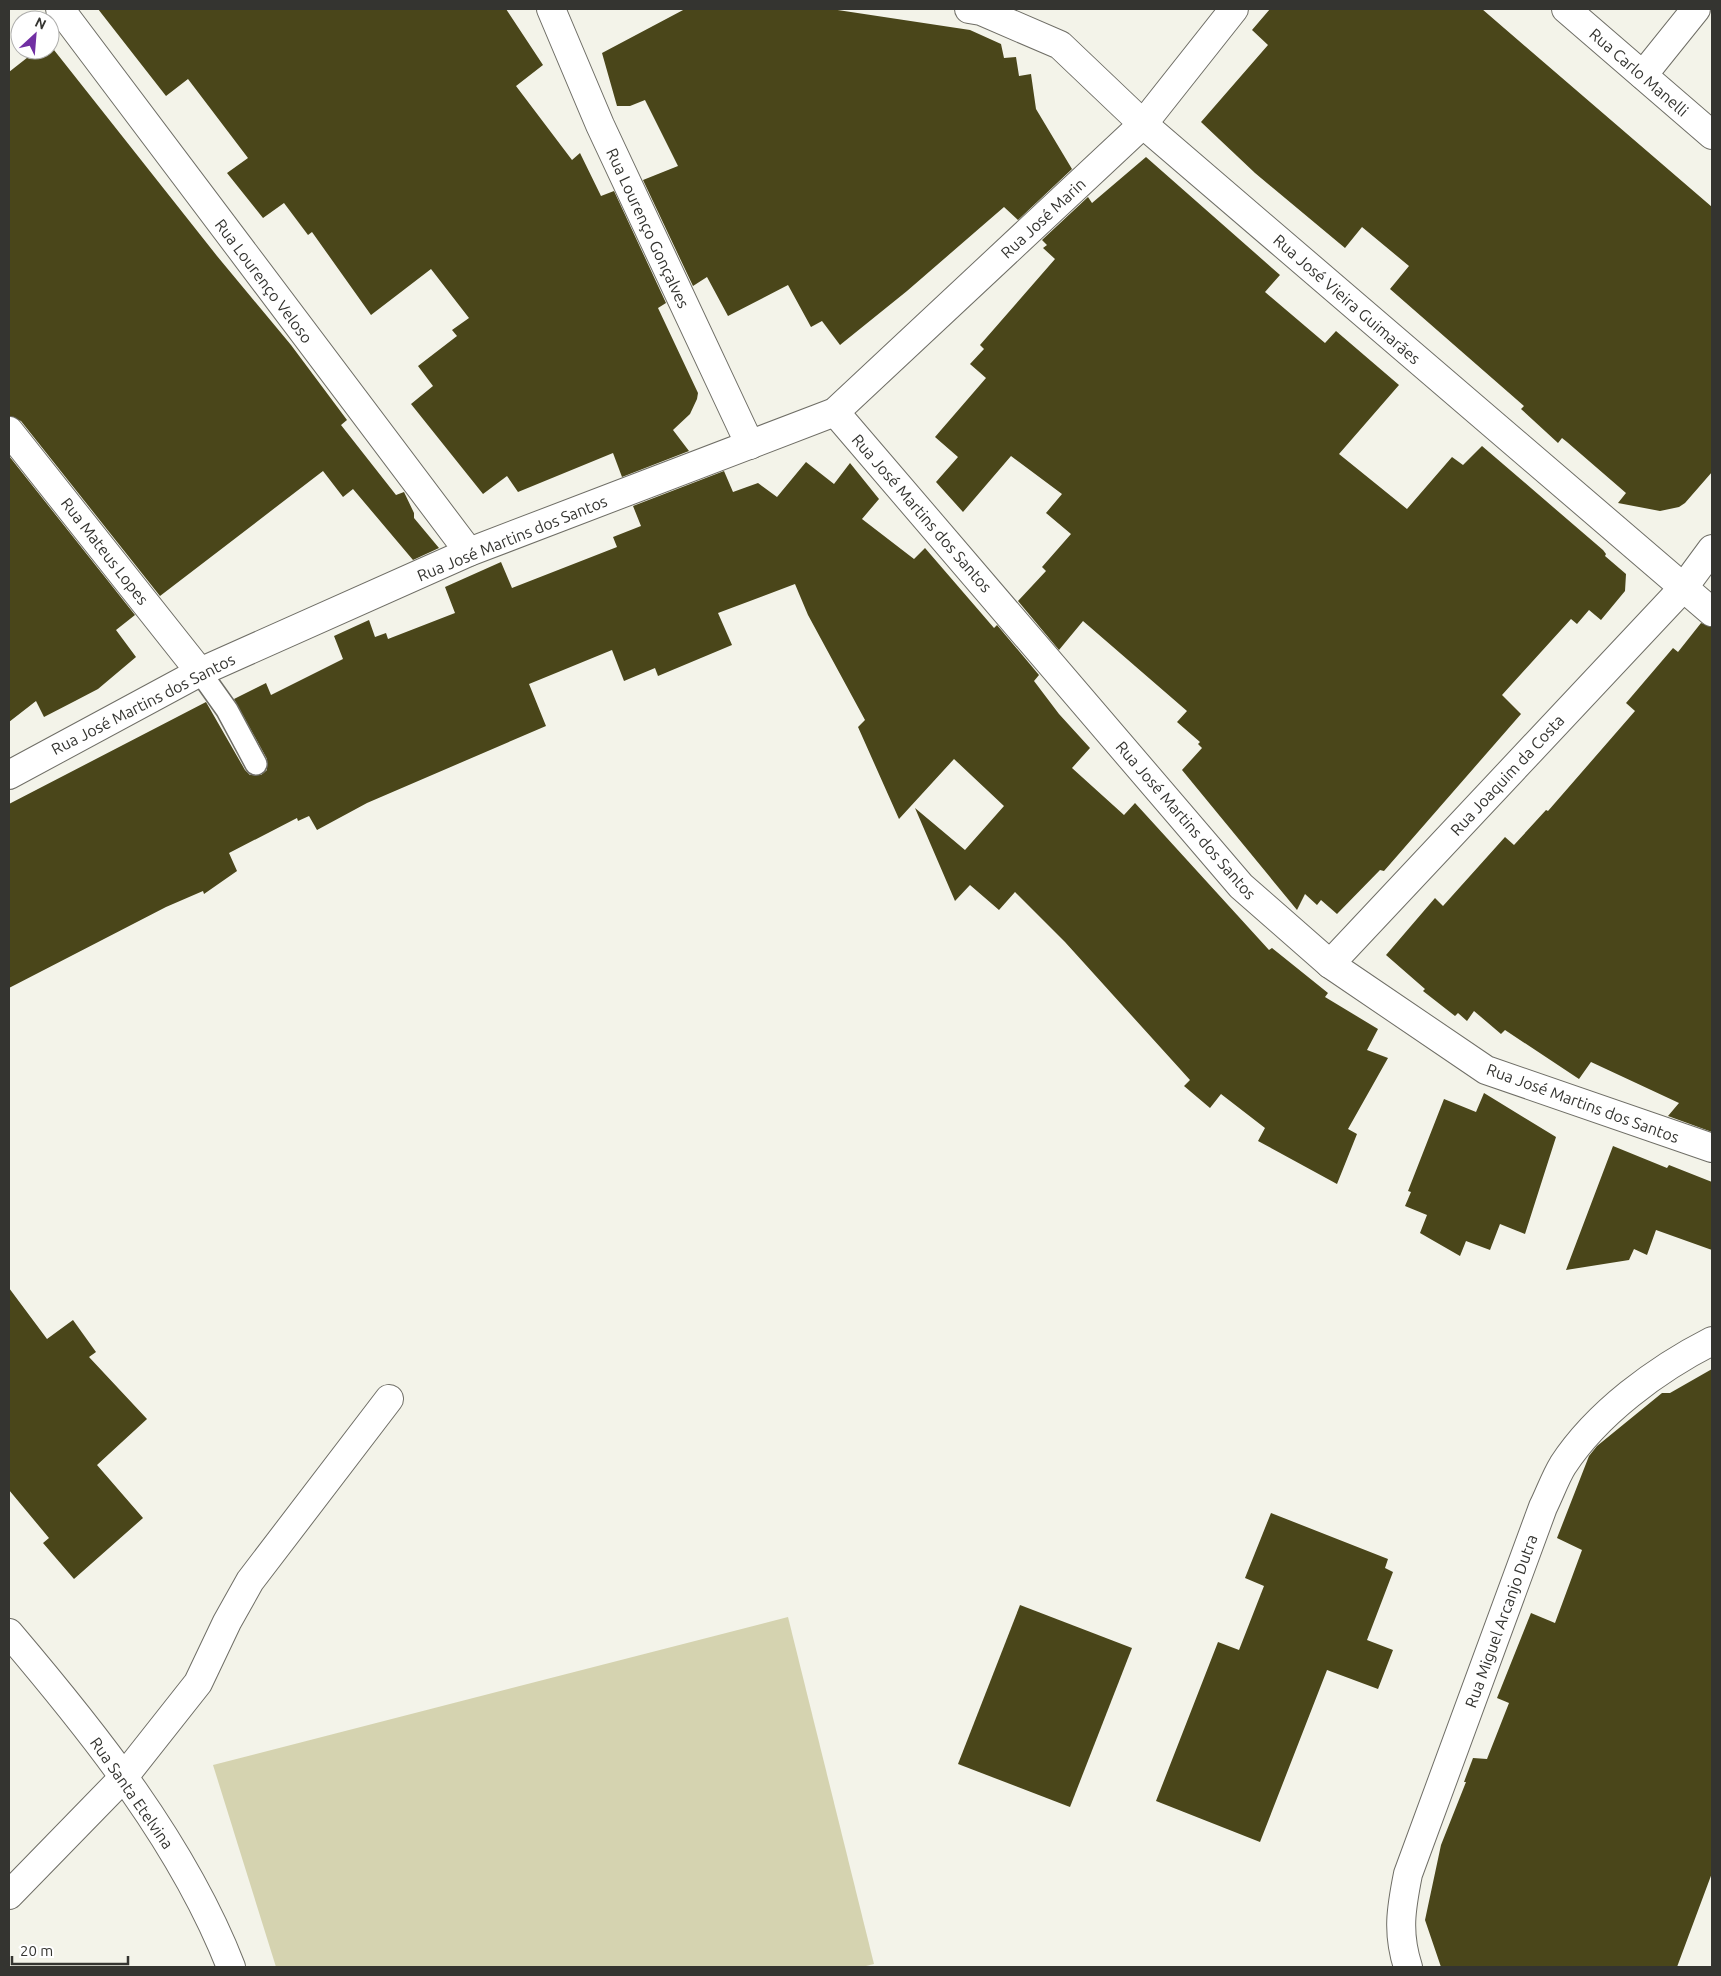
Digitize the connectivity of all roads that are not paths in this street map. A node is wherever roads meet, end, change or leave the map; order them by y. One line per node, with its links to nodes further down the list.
1 (60, 9): 14 (street, Rua Lourenço Veloso)
2 (552, 9): 12 (street, Rua Lourenço Gonçalves)
3 (969, 9): 8 (street, Rua José Vieira Guimarães)
4 (1234, 9): 8 (street, Rua José Marin)
5 (1566, 9): 7 (street, Rua Carlo Manelli)
6 (1696, 9): 7 (street)
7 (1643, 75): 9 (street, Rua Carlo Manelli)
8 (1143, 124): 10 (street, Rua José Marin); 15 (street, Rua José Vieira Guimarães)
9 (1712, 135)
10 (835, 412): 12 (street, Rua José Martins dos Santos); 20 (street, Rua José Martins dos Santos)
11 (9, 431): 17 (street, Rua Mateus Lopes)
12 (750, 444): 14 (street, Rua José Martins dos Santos)
13 (1712, 549): 15 (street, Rua Joaquim da Costa)
14 (469, 552): 17 (street, Rua José Martins dos Santos)
15 (1684, 587): 16 (street, Rua José Vieira Guimarães); 20 (street, Rua Joaquim da Costa)
16 (1712, 612)
17 (200, 672): 18 (lane); 19 (street, Rua José Martins dos Santos)
18 (256, 764)
19 (9, 775)
20 (1330, 964): 21 (street, Rua José Martins dos Santos)
21 (1712, 1148)
22 (1712, 1341): 28 (street, Rua Miguel Arcanjo Dutra)
23 (390, 1399): 25 (street)
24 (9, 1633): 25 (street, Rua Santa Etelvina)
25 (123, 1778): 26 (street); 27 (street, Rua Santa Etelvina)
26 (9, 1895)
27 (231, 1967)
28 (1408, 1967)

